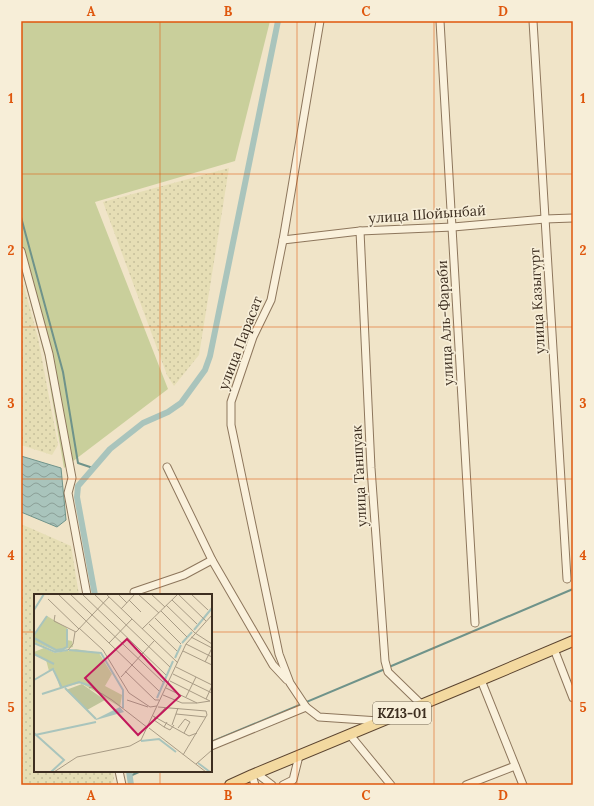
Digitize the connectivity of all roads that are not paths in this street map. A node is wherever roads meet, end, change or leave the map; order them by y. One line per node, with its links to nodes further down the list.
1 (320, 21): 8 (street, улица Парасат)
2 (440, 21): 6 (street, улица Аль-Фараби)
3 (533, 21): 5 (street, улица Казыгурт)
4 (573, 218): 5 (street, улица Шойынбай)
5 (545, 219): 6 (street, улица Шойынбай); 12 (street, улица Казыгурт)
6 (453, 227): 7 (street, улица Шойынбай); 15 (street, улица Аль-Фараби)
7 (360, 231): 8 (street, улица Шойынбай); 24 (street, улица Таншуак)
8 (283, 240): 17 (street, улица Парасат)
9 (21, 251): 14 (street)
10 (167, 467): 11 (street)
11 (212, 560): 13 (street); 19 (street)
12 (567, 579)
13 (134, 592)
14 (87, 594)
15 (475, 623)
16 (573, 641): 18 (main road, KZ13-01)
17 (278, 648): 19 (street); 21 (street, улица Парасат)
18 (554, 648): 20 (main road, KZ13-01); 22 (street)
19 (265, 652): 21 (street)
20 (481, 680): 24 (main road, KZ13-01); 29 (street)
21 (290, 682): 23 (street, улица Парасат)
22 (573, 698)
23 (304, 704): 25 (street, улица Парасат); 27 (street)
24 (422, 705): 25 (main road, KZ13-01)
25 (383, 721): 26 (main road, KZ13-01)
26 (350, 735): 28 (main road, KZ13-01); 37 (street)
27 (212, 746)
28 (299, 756): 31 (main road, KZ13-01); 36 (street)
29 (515, 766): 38 (street); 39 (street)
30 (119, 772): 32 (street)
31 (254, 774): 33 (main road, KZ13-01); 34 (street); 35 (street)
32 (122, 785)
33 (230, 785)
34 (255, 785)
35 (272, 785)
36 (283, 785)
37 (391, 785)
38 (466, 785)
39 (523, 785)

